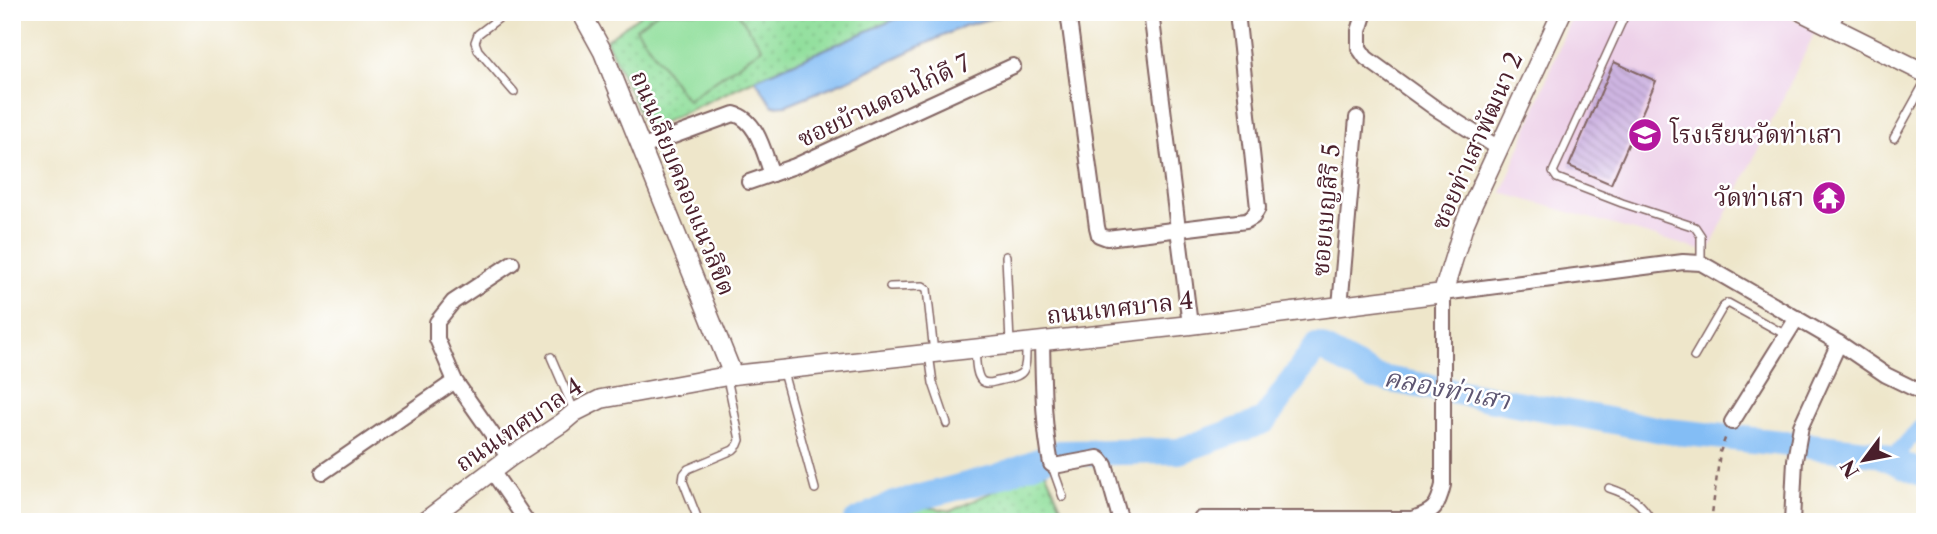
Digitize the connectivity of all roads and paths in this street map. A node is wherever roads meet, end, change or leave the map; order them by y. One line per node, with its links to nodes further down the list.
1 (507, 12): 14 (lane)
2 (581, 12): 17 (street, ถนนเลียบคลองแนวลิขิต)
3 (1068, 12): 21 (street)
4 (1151, 12): 21 (street)
5 (1237, 12): 21 (street)
6 (1365, 12): 18 (street)
7 (1562, 12): 18 (street, ซอยท่าเสาพัฒนา 2)
8 (1802, 12): 10 (street)
9 (1623, 19): 24 (lane)
10 (1837, 20): 12 (street)
11 (1013, 66): 19 (street, ซอยบ้านดอนไก่ดี 7)
12 (1925, 73)
13 (1925, 82): 16 (lane)
14 (514, 92)
15 (1357, 118): 27 (street, ซอยเบญสิริ 5)
16 (1894, 138)
17 (643, 147): 19 (street, ซอยบ้านดอนไก่ดี 7); 38 (street, ถนนเลียบคลองแนวลิขิต)
18 (1500, 149): 26 (street, ซอยท่าเสาพัฒนา 2)
19 (772, 174): 20 (street, ซอยบ้านดอนไก่ดี 7)
20 (749, 182)
21 (1178, 229): 29 (street)
22 (1006, 256): 31 (lane)
23 (512, 262): 39 (street)
24 (1701, 264): 26 (street, ถนนเทศบาล 4); 28 (street, ถนนเทศบาล 4)
25 (890, 287): 34 (lane)
26 (1443, 293): 27 (street, ถนนเทศบาล 4); 53 (street)
27 (1340, 306): 29 (street, ถนนเทศบาล 4)
28 (1797, 318): 30 (street); 32 (street, ถนนเทศบาล 4)
29 (1190, 325): 31 (street, ถนนเทศบาล 4)
30 (1786, 335): 36 (lane); 42 (street)
31 (1026, 343): 33 (street, ถนนเทศบาล 4); 33 (lane); 45 (street)
32 (1839, 343): 40 (street, ถนนเทศบาล 4); 61 (street)
33 (975, 349): 34 (street, ถนนเทศบาล 4)
34 (932, 354): 37 (street, ถนนเทศบาล 4); 43 (lane)
35 (551, 357): 41 (lane)
36 (1694, 357)
37 (782, 370): 38 (street, ถนนเทศบาล 4); 49 (lane)
38 (730, 376): 41 (street, ถนนเทศบาล 4); 57 (lane)
39 (455, 381): 44 (street); 47 (street)
40 (1925, 394)
41 (575, 412): 44 (street, ถนนเทศบาล 4)
42 (1732, 422): 60 (path)
43 (947, 424)
44 (509, 458): 46 (street, ถนนเทศบาล 4)
45 (1051, 463): 50 (lane); 58 (street)
46 (492, 471): 55 (street, ถนนเทศบาล 4); 56 (street)
47 (323, 472)
48 (1609, 488): 59 (lane)
49 (815, 489)
50 (1063, 497)
51 (1201, 519): 52 (street)
52 (1229, 520): 54 (street)
53 (1412, 520): 54 (street)
54 (1319, 521)
55 (424, 522)
56 (527, 522)
57 (699, 522)
58 (1121, 522)
59 (1652, 522)
60 (1711, 522)
61 (1792, 522)

